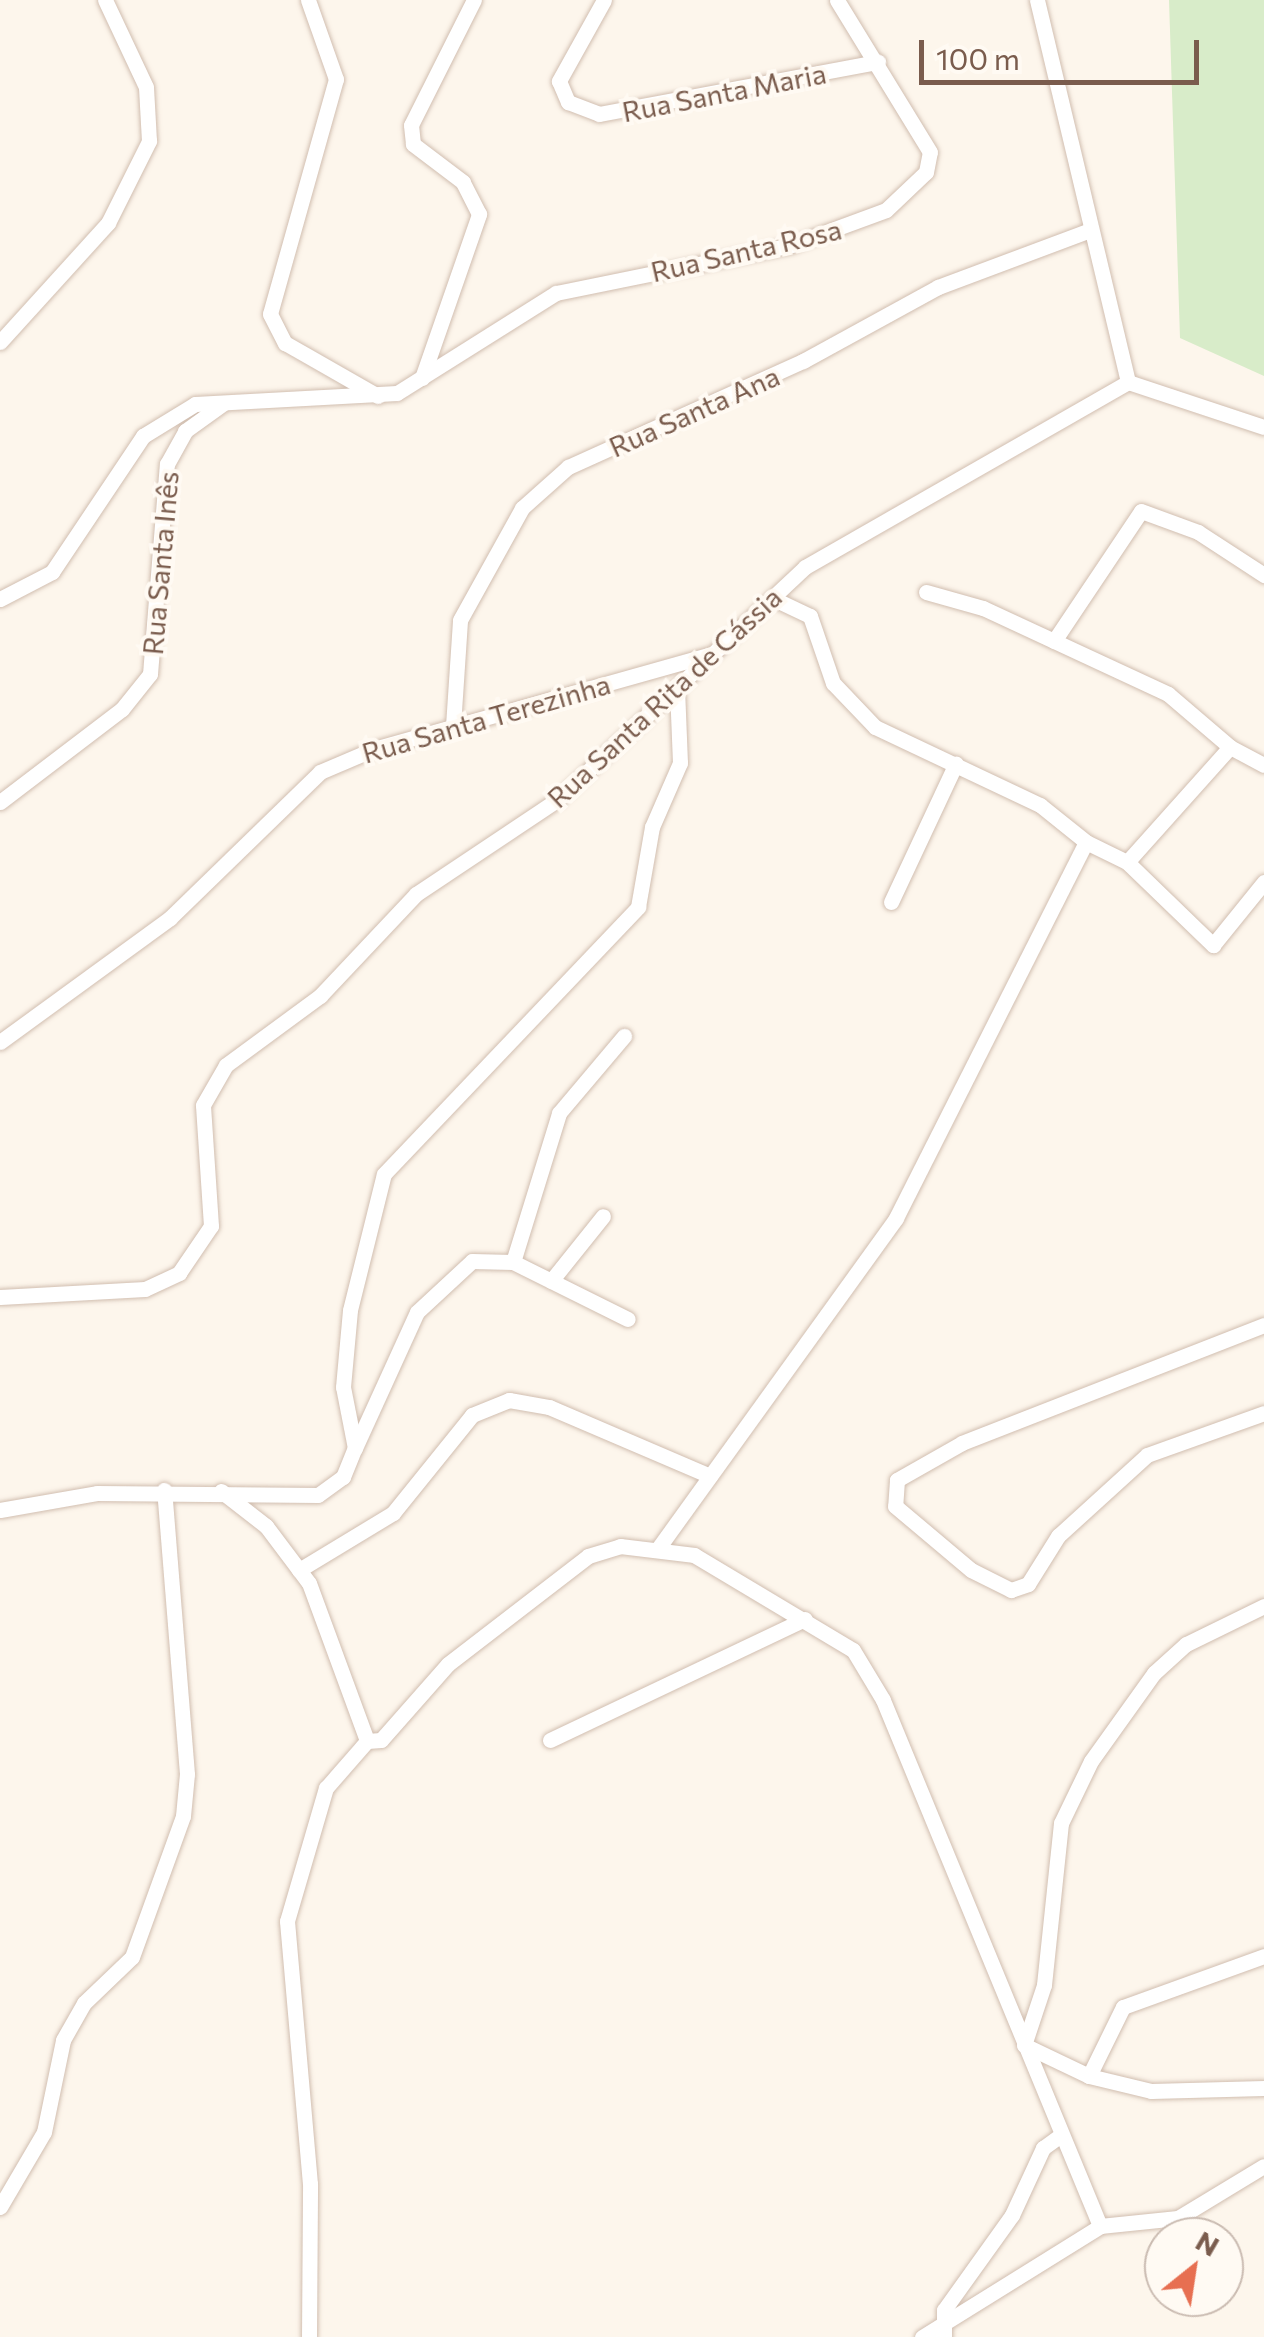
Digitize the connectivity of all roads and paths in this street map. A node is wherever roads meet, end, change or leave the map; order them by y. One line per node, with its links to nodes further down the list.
1 (104, 0): 9 (street)
2 (308, 0): 12 (street)
3 (474, 0): 10 (street)
4 (604, 0): 7 (street, Rua Santa Maria)
5 (836, 0): 7 (street, Rua Santa Rosa)
6 (1037, 0): 8 (street)
7 (878, 62): 10 (street, Rua Santa Rosa)
8 (1088, 231): 11 (street); 22 (street, Rua Santa Ana)
9 (0, 342)
10 (420, 382): 12 (street, Rua Santa Rosa)
11 (1128, 382): 14 (street); 17 (street, Rua Santa Rita de Cássia)
12 (378, 396): 13 (street, Rua Santa Rosa)
13 (228, 401): 18 (street, Rua Santa Rosa); 26 (street, Rua Santa Inês)
14 (1264, 427)
15 (1264, 575): 19 (street)
16 (926, 592): 19 (street)
17 (772, 598): 20 (street, Rua Santa Rita de Cássia); 24 (street)
18 (0, 599)
19 (1054, 641): 23 (street)
20 (713, 654): 21 (street, Rua Santa Rita de Cássia); 22 (street, Rua Santa Terezinha)
21 (677, 687): 36 (street, Rua Santa Rita de Cássia); 40 (street)
22 (453, 726): 32 (street, Rua Santa Terezinha)
23 (1230, 746): 25 (street); 28 (street)
24 (956, 763): 27 (street); 30 (street)
25 (1264, 765)
26 (0, 802)
27 (1086, 842): 28 (street); 41 (street)
28 (1127, 862): 29 (street)
29 (1264, 882)
30 (891, 902)
31 (624, 1036): 34 (street)
32 (0, 1042)
33 (603, 1216): 35 (street)
34 (512, 1262): 35 (street); 40 (street)
35 (551, 1281): 37 (street)
36 (0, 1297)
37 (628, 1318)
38 (1264, 1325): 39 (street)
39 (1264, 1412)
40 (355, 1448): 43 (street)
41 (710, 1476): 45 (street); 46 (street)
42 (164, 1490): 43 (street); 44 (street); 57 (street)
43 (222, 1491): 46 (street)
44 (0, 1510)
45 (659, 1547): 48 (street); 49 (street)
46 (299, 1570): 49 (street)
47 (1264, 1606): 52 (street)
48 (805, 1619): 50 (street); 52 (street)
49 (367, 1740): 60 (street)
50 (550, 1740)
51 (1264, 1956): 53 (street)
52 (1024, 2045): 53 (street); 55 (street)
53 (1089, 2076): 54 (street)
54 (1264, 2088)
55 (1057, 2138): 58 (street); 59 (street)
56 (1264, 2166): 58 (street)
57 (0, 2208)
58 (1100, 2226): 59 (street)
59 (942, 2332): 61 (street)
60 (309, 2337)
61 (922, 2337)

